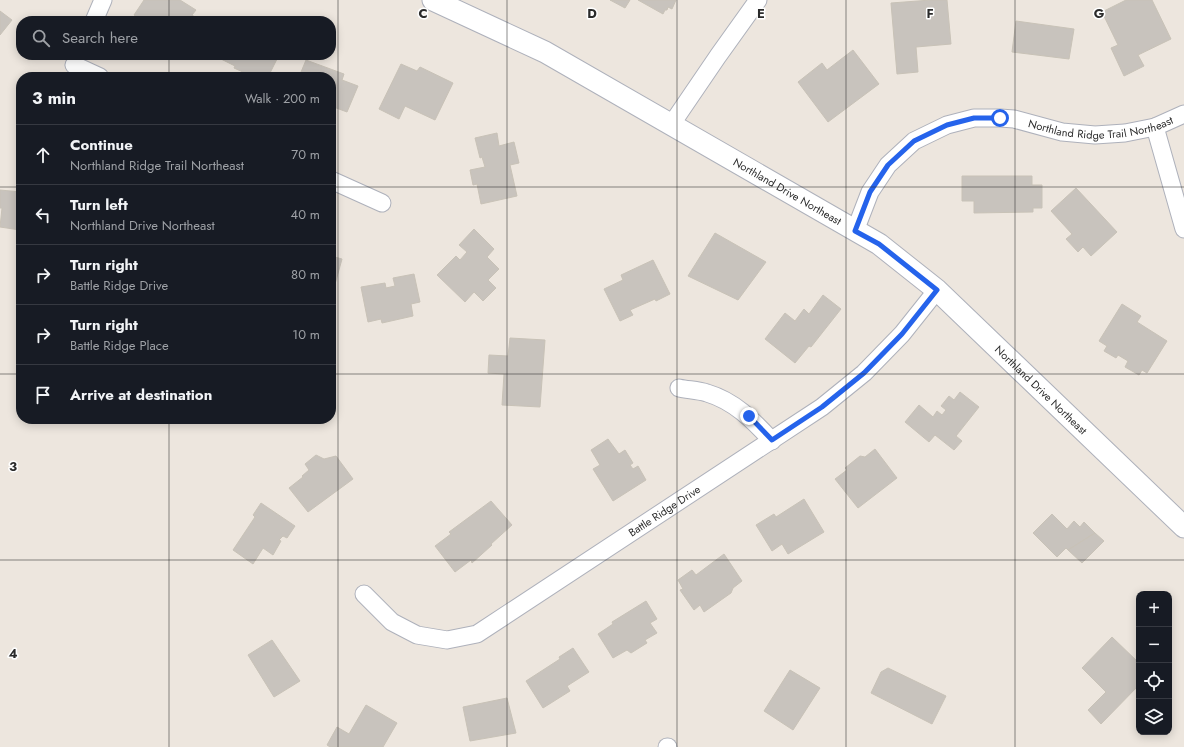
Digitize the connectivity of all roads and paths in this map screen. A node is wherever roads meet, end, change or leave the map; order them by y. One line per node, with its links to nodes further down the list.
1 (103, 0): 4 (street)
2 (433, 0): 8 (street, Northland Drive Northeast)
3 (758, 0): 8 (street)
4 (96, 16)
5 (73, 66): 6 (street)
6 (88, 72)
7 (1184, 114): 9 (street, Northland Ridge Trail Northeast)
8 (671, 125): 13 (street, Northland Drive Northeast)
9 (1155, 127): 12 (street); 13 (street, Northland Ridge Trail Northeast)
10 (336, 182): 11 (street)
11 (382, 203)
12 (1184, 229)
13 (855, 231): 14 (street, Northland Drive Northeast)
14 (937, 290): 16 (street, Battle Ridge Drive); 17 (street, Northland Drive Northeast)
15 (679, 388): 16 (street)
16 (772, 440): 18 (street, Battle Ridge Drive)
17 (1184, 527)
18 (364, 594)

